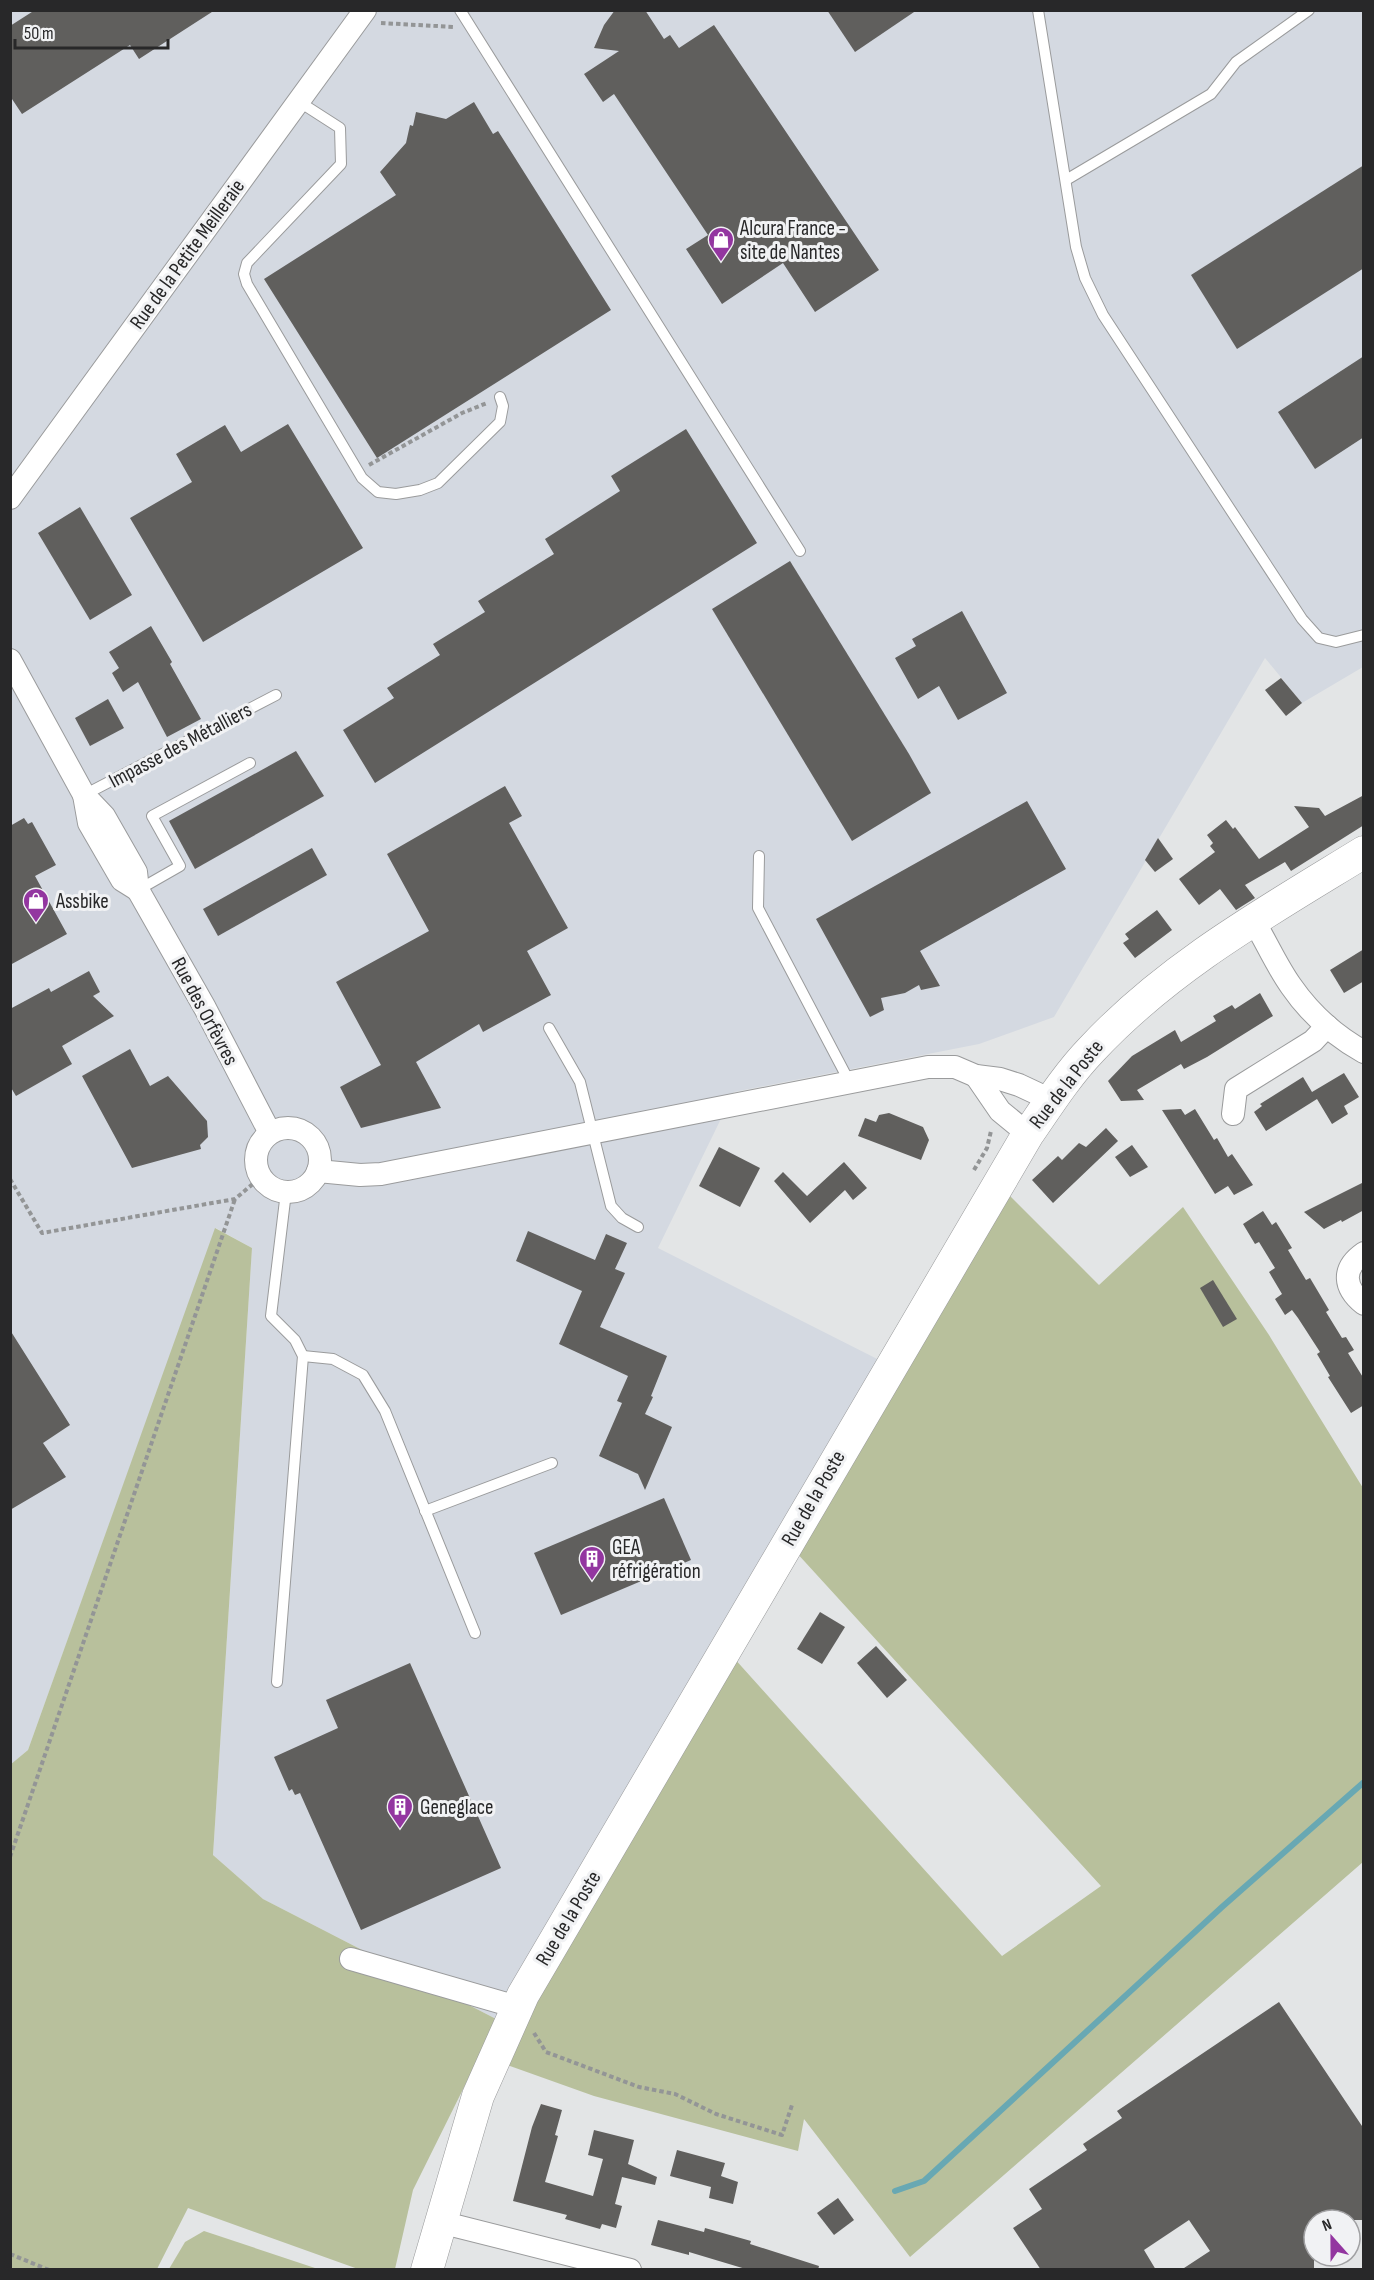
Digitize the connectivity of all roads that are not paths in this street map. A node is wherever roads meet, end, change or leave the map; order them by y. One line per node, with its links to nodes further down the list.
1 (460, 10): 9 (lane)
2 (1038, 10): 6 (lane)
3 (1309, 10): 6 (lane)
4 (372, 14): 5 (street, Rue de la Petite Meilleraie)
5 (298, 101): 7 (lane); 8 (street, Rue de la Petite Meilleraie)
6 (1066, 180): 10 (lane)
7 (500, 397)
8 (10, 498)
9 (800, 550)
10 (1364, 635)
11 (10, 660): 14 (street, Rue des Orfèvres)
12 (276, 695): 14 (lane, Impasse des Métalliers)
13 (250, 763): 17 (lane)
14 (84, 795): 17 (street, Rue des Orfèvres)
15 (1364, 852): 18 (street, Rue de la Poste)
16 (759, 856): 23 (lane)
17 (138, 890): 27 (street, Rue des Orfèvres)
18 (1253, 920): 19 (street); 24 (street, Rue de la Poste)
19 (1327, 1026): 21 (street); 25 (street)
20 (549, 1028): 26 (lane)
21 (1364, 1052)
22 (976, 1076): 23 (street); 24 (street); 28 (street)
23 (849, 1081): 26 (street)
24 (1051, 1100): 28 (street, Rue de la Poste)
25 (1233, 1114)
26 (593, 1131): 29 (street); 31 (lane)
27 (270, 1133): 29 (street); 30 (street)
28 (1028, 1134): 40 (street, Rue de la Poste)
29 (318, 1171): 30 (street)
30 (286, 1192): 34 (lane)
31 (638, 1227)
32 (1364, 1253): 33 (street)
33 (1364, 1304)
34 (303, 1356): 36 (lane); 38 (lane)
35 (552, 1463): 36 (lane)
36 (425, 1511): 37 (lane)
37 (474, 1633)
38 (277, 1682)
39 (351, 1959): 40 (street)
40 (517, 2007): 41 (street, Rue de la Poste)
41 (440, 2222): 42 (street, Rue de la Poste); 43 (street)
42 (427, 2270)
43 (630, 2270)

